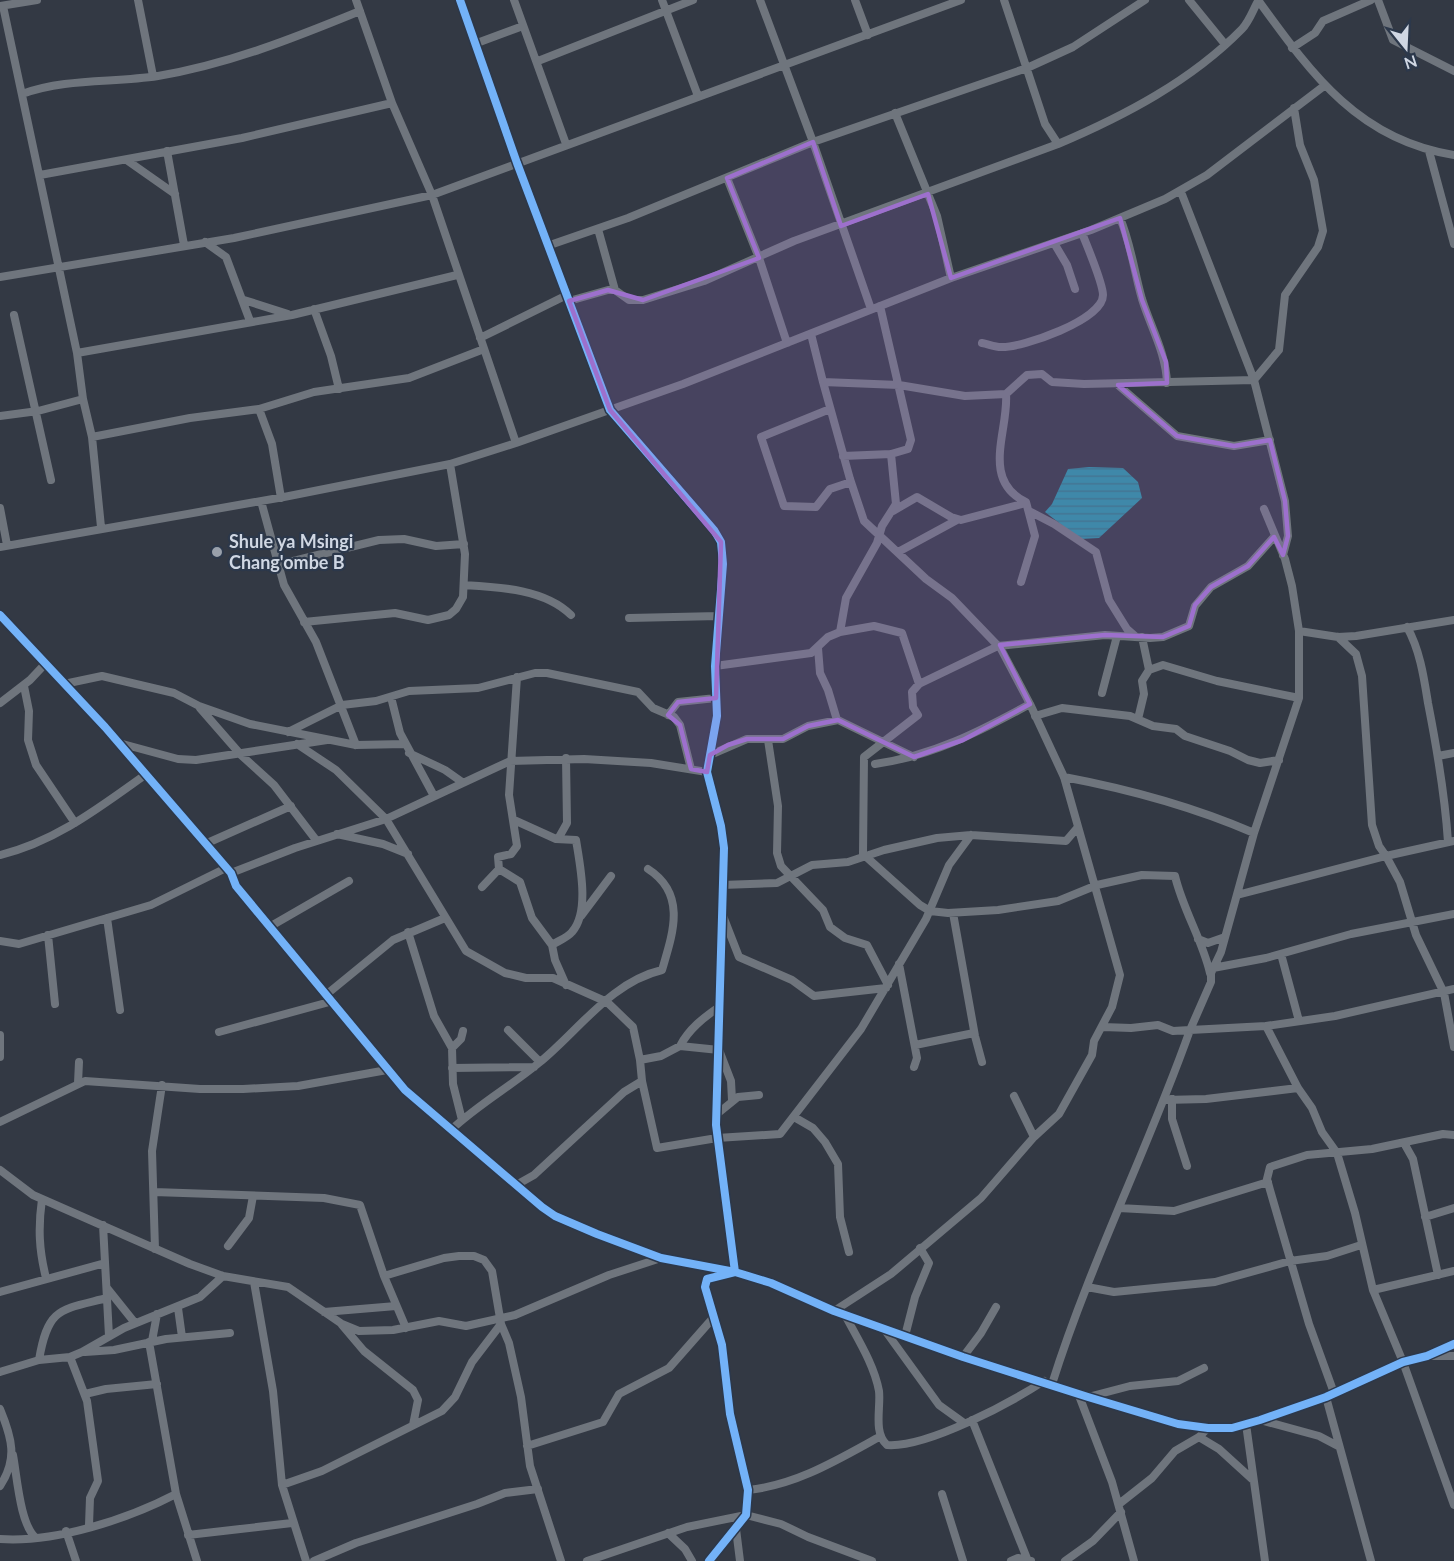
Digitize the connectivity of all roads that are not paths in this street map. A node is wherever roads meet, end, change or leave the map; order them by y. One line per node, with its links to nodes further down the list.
1 (37, 0): 17 (street)
2 (138, 0): 29 (street)
3 (356, 0): 18 (street)
4 (460, 0): 22 (street)
5 (514, 0): 20 (street)
6 (662, 0): 19 (street)
7 (693, 0): 19 (street)
8 (760, 0): 26 (street)
9 (855, 0): 21 (street)
10 (961, 0): 21 (street)
11 (1004, 0): 27 (street)
12 (1145, 0): 27 (street)
13 (1189, 0): 23 (street)
14 (1371, 0): 24 (street)
15 (1378, 0): 28 (street)
16 (1258, 1): 23 (street); 24 (street)
17 (1, 6): 31 (street)
18 (360, 10): 29 (street); 33 (street)
19 (666, 10): 25 (street); 32 (street)
20 (523, 26): 22 (street); 25 (street)
21 (868, 35): 26 (street)
22 (477, 43): 43 (street)
23 (1224, 43): 38 (street)
24 (1292, 48): 30 (street)
25 (538, 61): 37 (street)
26 (783, 66): 32 (street); 36 (street)
27 (1027, 68): 35 (street); 38 (street)
28 (1454, 71)
29 (153, 76): 31 (street)
30 (1324, 87): 34 (street); 40 (street)
31 (22, 94): 44 (street)
32 (698, 96): 37 (street)
33 (392, 104): 39 (street); 49 (street)
34 (1294, 108): 46 (street); 81 (street)
35 (895, 113): 36 (street); 48 (street)
36 (813, 141): 45 (street); 51 (street)
37 (566, 144): 43 (street)
38 (1058, 144): 48 (street)
39 (167, 151): 42 (street); 47 (street)
40 (1429, 152): 41 (street); 57 (street)
41 (1454, 155)
42 (128, 161): 44 (street); 47 (street)
43 (517, 163): 49 (street); 59 (street)
44 (40, 175): 62 (street)
45 (727, 178): 52 (street); 61 (street)
46 (1180, 192): 50 (street); 81 (street)
47 (175, 194): 58 (street)
48 (928, 194): 51 (street); 65 (street)
49 (432, 195): 54 (street); 63 (street)
50 (1120, 218): 53 (street); 83 (street)
51 (841, 226): 61 (street); 70 (street)
52 (598, 229): 59 (street); 67 (street)
53 (1082, 233): 56 (street); 78 (street)
54 (234, 238): 55 (street); 60 (street)
55 (205, 242): 58 (street); 60 (street)
56 (1054, 243): 65 (street); 66 (street)
57 (1454, 244)
58 (184, 245): 62 (street)
59 (550, 245): 68 (street)
60 (226, 257): 69 (street)
61 (759, 258): 67 (street); 77 (street)
62 (59, 266): 64 (street); 80 (street)
63 (457, 275): 71 (street); 76 (street)
64 (0, 277)
65 (951, 278): 70 (street)
66 (1075, 289)
67 (615, 290): 68 (street)
68 (568, 298): 76 (street); 91 (street)
69 (244, 300): 73 (street); 74 (street)
70 (875, 308): 75 (street); 84 (street)
71 (314, 309): 73 (street); 86 (street)
72 (14, 315): 92 (street)
73 (292, 315): 74 (street)
74 (250, 321): 80 (street)
75 (811, 334): 77 (street); 82 (street)
76 (480, 338): 79 (street)
77 (787, 343): 91 (street)
78 (982, 343)
79 (484, 349): 86 (street); 96 (street)
80 (77, 352): 88 (street)
81 (1254, 380): 83 (street); 95 (street)
82 (823, 382): 84 (street); 90 (street)
83 (1167, 383): 85 (street)
84 (899, 385): 87 (street); 97 (street)
85 (1118, 385): 87 (street); 95 (street)
86 (339, 389): 89 (street)
87 (1006, 394): 104 (street)
88 (83, 399): 92 (street); 94 (street)
89 (259, 409): 94 (street); 102 (street)
90 (830, 409): 98 (street); 101 (street)
91 (609, 410): 96 (street); 121 (street)
92 (38, 411): 93 (street); 100 (street)
93 (0, 416)
94 (92, 437): 109 (street)
95 (1270, 440): 115 (street)
96 (516, 444): 99 (street)
97 (891, 454): 98 (street); 107 (street)
98 (843, 456): 101 (street)
99 (450, 464): 102 (street); 112 (street)
100 (51, 480)
101 (851, 482): 110 (street)
102 (281, 498): 103 (street)
103 (261, 501): 109 (street); 116 (street)
104 (1028, 507): 108 (street); 117 (street); 130 (street)
105 (0, 508): 113 (street)
106 (1264, 509): 111 (street)
107 (892, 511): 108 (street); 110 (street)
108 (957, 520): 114 (street)
109 (101, 527): 113 (street)
110 (879, 535): 114 (street); 127 (street)
111 (1274, 537): 115 (street); 130 (street)
112 (465, 544): 116 (street); 118 (street)
113 (4, 546)
114 (898, 552): 132 (street)
115 (1283, 555): 126 (street)
116 (277, 566): 124 (street)
117 (1021, 582)
118 (464, 585): 120 (street); 124 (street)
119 (0, 615): 135 (street)
120 (571, 615)
121 (719, 616): 122 (street); 136 (street)
122 (629, 618)
123 (1454, 620): 125 (street)
124 (304, 622): 148 (street)
125 (1407, 627): 128 (street); 165 (street)
126 (1299, 631): 131 (street); 145 (street)
127 (840, 632): 133 (street); 140 (street)
128 (1366, 635): 131 (street); 134 (street)
129 (1117, 636): 130 (street); 132 (street); 142 (street)
130 (1139, 636): 137 (street)
131 (1338, 637): 134 (street)
132 (998, 646): 140 (street); 147 (street)
133 (818, 648): 136 (street); 153 (street)
134 (1356, 654): 192 (street)
135 (45, 664): 139 (street); 141 (street)
136 (715, 666): 144 (street)
137 (1149, 670): 145 (street); 152 (street)
138 (517, 677): 143 (street); 150 (street); 169 (street)
139 (64, 684): 149 (street); 158 (street)
140 (920, 684): 157 (street)
141 (24, 686): 146 (street); 180 (street)
142 (1102, 693)
143 (391, 698): 148 (street); 161 (street)
144 (716, 698): 150 (street); 164 (street)
145 (1299, 698): 168 (street)
146 (0, 703)
147 (1030, 704): 151 (street); 166 (street)
148 (342, 705): 154 (street); 160 (street)
149 (199, 706): 154 (street); 163 (street)
150 (668, 715): 171 (street)
151 (1035, 716): 152 (street); 174 (street)
152 (1138, 719): 168 (street)
153 (837, 720): 156 (street); 157 (street)
154 (288, 732): 155 (street)
155 (330, 739): 159 (street); 160 (street)
156 (768, 740): 164 (street); 197 (street)
157 (883, 742): 166 (street); 191 (street)
158 (118, 743): 163 (street); 173 (street)
159 (297, 744): 163 (street); 178 (street)
160 (356, 745): 161 (street)
161 (407, 749): 175 (street); 176 (street)
162 (1454, 753): 165 (street)
163 (241, 755): 177 (street)
164 (710, 755): 172 (street)
165 (1438, 756): 187 (street)
166 (914, 757): 170 (street)
167 (566, 758): 169 (street); 171 (street); 185 (street)
168 (1279, 760): 182 (street)
169 (510, 761): 175 (street); 179 (street)
170 (874, 764)
171 (691, 769): 172 (street)
172 (707, 772): 199 (street)
173 (145, 775): 180 (street); 188 (street)
174 (1064, 777): 181 (street); 182 (street)
175 (462, 782): 176 (street)
176 (434, 796): 178 (street)
177 (291, 806): 186 (street); 188 (street)
178 (386, 819): 183 (street); 190 (street)
179 (514, 820): 185 (street); 193 (street)
180 (75, 823): 189 (street)
181 (1078, 827): 184 (street); 200 (street)
182 (1254, 833): 202 (street)
183 (334, 834): 186 (street); 190 (street)
184 (970, 835): 191 (street); 203 (street)
185 (558, 839): 207 (street)
186 (316, 840): 195 (street)
187 (1451, 842): 192 (street)
188 (205, 844): 195 (street)
189 (0, 855)
190 (408, 855): 209 (street)
191 (866, 856): 197 (street); 203 (street)
192 (1386, 856): 202 (street); 210 (street)
193 (499, 869): 201 (street); 217 (street)
194 (648, 869): 226 (street)
195 (228, 871): 208 (street); 211 (street)
196 (611, 876): 207 (street)
197 (792, 876): 199 (street); 222 (street)
198 (349, 881): 211 (street)
199 (722, 885): 204 (street)
200 (1097, 885): 205 (street); 215 (street); 232 (street)
201 (482, 887)
202 (1237, 895): 214 (street)
203 (930, 911): 205 (street); 219 (street)
204 (722, 913): 222 (street); 228 (street)
205 (953, 913): 237 (street)
206 (1454, 914): 210 (street)
207 (580, 917): 217 (street)
208 (107, 918): 213 (street); 229 (street)
209 (445, 918): 212 (street); 221 (street)
210 (1413, 923): 218 (street); 224 (street)
211 (271, 926): 225 (street)
212 (408, 932): 225 (street); 242 (street)
213 (48, 935): 216 (street); 227 (street)
214 (1225, 937): 215 (street); 220 (street)
215 (1198, 939): 220 (street)
216 (0, 941)
217 (552, 945): 221 (street)
218 (1281, 954): 220 (street); 230 (street)
219 (899, 964): 222 (street); 240 (street)
220 (1212, 971): 234 (street)
221 (566, 985): 226 (street)
222 (887, 987): 261 (street)
223 (1454, 989): 224 (street)
224 (1444, 993): 230 (street); 241 (street)
225 (330, 997): 236 (street); 251 (street)
226 (607, 1002): 245 (street); 248 (street)
227 (55, 1004)
228 (719, 1007): 239 (street); 243 (street)
229 (120, 1010)
230 (1299, 1021): 231 (street)
231 (1266, 1026): 234 (street); 255 (street)
232 (1103, 1027): 234 (street); 266 (street)
233 (508, 1030): 248 (street)
234 (1190, 1030): 259 (street)
235 (463, 1031): 242 (street)
236 (219, 1032)
237 (974, 1033): 240 (street); 247 (street)
238 (0, 1035): 244 (street)
239 (680, 1046): 243 (street); 245 (street)
240 (915, 1046): 249 (street)
241 (1454, 1047)
242 (452, 1048): 250 (street)
243 (718, 1050): 258 (street); 260 (street)
244 (0, 1057)
245 (640, 1060): 252 (street)
246 (79, 1062): 253 (street)
247 (982, 1062)
248 (537, 1064): 250 (street); 262 (street)
249 (914, 1067)
250 (452, 1068): 262 (street)
251 (387, 1070): 254 (street); 264 (street)
252 (642, 1081): 267 (street); 273 (street)
253 (78, 1083): 254 (street); 263 (street)
254 (162, 1085): 274 (street)
255 (1298, 1088): 259 (street); 269 (street)
256 (759, 1095): 258 (street)
257 (1014, 1096): 266 (street)
258 (732, 1100): 260 (street)
259 (1168, 1100): 270 (street); 277 (street)
260 (717, 1114): 267 (street)
261 (794, 1117): 267 (street); 285 (street)
262 (462, 1120): 264 (street)
263 (0, 1122)
264 (452, 1129): 273 (street)
265 (1454, 1135): 268 (street)
266 (1034, 1137): 283 (street)
267 (717, 1138): 290 (street)
268 (1404, 1143): 269 (street); 279 (street)
269 (1337, 1153): 272 (street); 281 (street)
270 (1187, 1166)
271 (0, 1170): 276 (street)
272 (1268, 1182): 277 (street); 287 (street)
273 (518, 1184): 286 (street)
274 (154, 1192): 275 (street); 284 (street)
275 (253, 1196): 282 (street); 293 (street)
276 (42, 1199): 280 (street); 294 (street)
277 (1119, 1208): 297 (street)
278 (1454, 1208): 279 (street)
279 (1425, 1217): 291 (street)
280 (103, 1225): 284 (street); 288 (street)
281 (1361, 1245): 287 (street); 298 (street)
282 (228, 1246)
283 (920, 1248): 304 (street); 316 (street)
284 (155, 1249): 292 (street)
285 (849, 1252)
286 (661, 1258): 290 (street); 309 (street)
287 (1290, 1261): 297 (street); 333 (street)
288 (105, 1263): 294 (street); 296 (street)
289 (1454, 1271): 291 (street)
290 (735, 1272): 304 (street); 308 (street)
291 (1438, 1275): 298 (street)
292 (223, 1276): 295 (street); 303 (street)
293 (384, 1276): 301 (street); 309 (street)
294 (46, 1278): 299 (street)
295 (254, 1282): 305 (street); 347 (street)
296 (106, 1287): 300 (street); 310 (street)
297 (1087, 1287): 329 (street)
298 (1373, 1290): 326 (street)
299 (0, 1292)
300 (107, 1298): 315 (street); 325 (street)
301 (396, 1306): 305 (street); 312 (street)
302 (996, 1307): 324 (street)
303 (178, 1308): 306 (street); 317 (street)
304 (834, 1311): 307 (street)
305 (323, 1312): 311 (street)
306 (157, 1314): 310 (street); 318 (street)
307 (845, 1315): 313 (street); 341 (street)
308 (713, 1318): 343 (street); 350 (street)
309 (500, 1321): 312 (street); 339 (street); 343 (street)
310 (135, 1323): 315 (street)
311 (342, 1324): 312 (street); 339 (street)
312 (406, 1328)
313 (884, 1328): 316 (street); 337 (street)
314 (230, 1334): 317 (street)
315 (110, 1336): 320 (street)
316 (905, 1336): 324 (street)
317 (182, 1337): 318 (street)
318 (151, 1341): 320 (street); 330 (street)
319 (1454, 1344): 322 (street)
320 (82, 1352): 321 (street)
321 (70, 1356): 325 (street); 332 (street)
322 (1427, 1356): 323 (street); 326 (street)
323 (1454, 1356)
324 (963, 1357): 329 (street)
325 (39, 1360): 328 (street)
326 (1403, 1362): 333 (street); 353 (street)
327 (1204, 1368): 334 (street)
328 (0, 1372)
329 (1048, 1382): 331 (street); 337 (street)
330 (157, 1384): 332 (street); 351 (street)
331 (1078, 1393): 334 (street); 354 (street)
332 (85, 1394): 357 (street)
333 (1330, 1395): 336 (street); 344 (street)
334 (1088, 1397): 340 (street)
335 (0, 1409): 345 (street)
336 (1260, 1420): 338 (street); 344 (street)
337 (968, 1421): 341 (street); 376 (street)
338 (1246, 1424): 340 (street); 346 (street)
339 (413, 1425): 347 (street)
340 (1208, 1428): 342 (street)
341 (881, 1436): 350 (street)
342 (1199, 1437): 346 (street); 354 (street)
343 (527, 1446): 349 (street)
344 (1338, 1446): 380 (street)
345 (13, 1455): 348 (street); 362 (street)
346 (1252, 1479): 379 (street)
347 (282, 1485): 356 (street)
348 (0, 1486)
349 (538, 1489): 367 (street); 368 (street)
350 (748, 1490): 355 (street)
351 (176, 1494): 357 (street); 361 (street)
352 (942, 1494): 374 (street)
353 (1454, 1505)
354 (1120, 1508): 377 (street); 378 (street)
355 (746, 1515): 358 (street); 360 (street); 373 (street)
356 (292, 1523): 361 (street); 366 (street)
357 (89, 1525): 359 (street)
358 (736, 1529): 371 (street); 372 (street)
359 (66, 1532): 362 (street); 364 (street)
360 (668, 1533): 369 (street); 370 (street)
361 (188, 1535): 365 (street)
362 (36, 1538): 363 (street)
363 (0, 1539)
364 (76, 1561)
365 (197, 1561)
366 (306, 1561)
367 (314, 1561)
368 (561, 1561)
369 (587, 1561)
370 (692, 1561)
371 (709, 1561)
372 (740, 1561)
373 (872, 1561)
374 (963, 1561)
375 (1011, 1561): 376 (street)
376 (1029, 1561)
377 (1065, 1561)
378 (1134, 1561)
379 (1265, 1561)
380 (1371, 1561)

